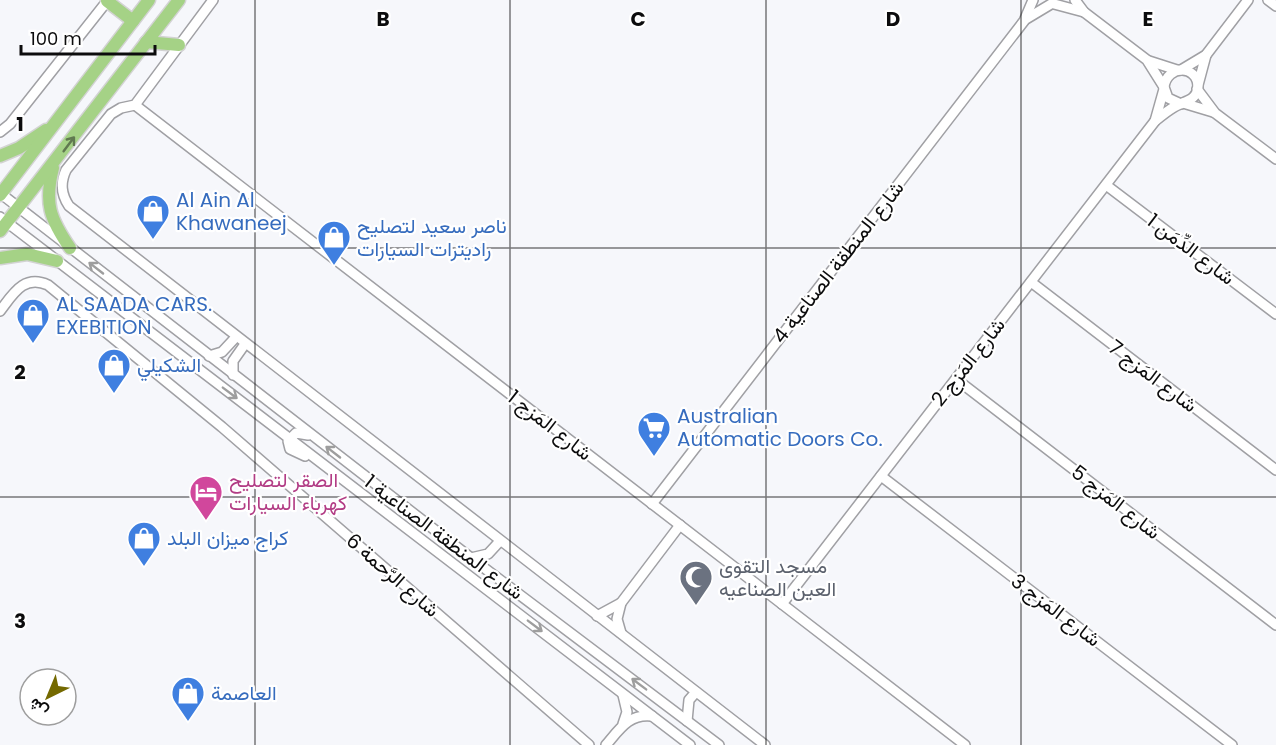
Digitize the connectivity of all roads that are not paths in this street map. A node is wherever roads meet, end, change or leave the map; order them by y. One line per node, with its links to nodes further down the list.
1 (107, 0): 13 (main road); 27 (street)
2 (149, 0): 13 (main road)
3 (179, 0): 15 (main road)
4 (213, 0): 16 (street)
5 (1032, 0): 14 (street, شارع المنطقة الصناعية 4)
6 (1040, 0): 10 (street)
7 (1075, 0): 12 (street)
8 (1248, 0): 17 (street)
9 (1268, 0): 11 (street)
10 (1056, 3): 12 (street); 14 (street, شارع المنطقة الصناعية 4)
11 (1276, 6)
12 (1084, 12): 18 (street)
13 (133, 21): 26 (main road)
14 (1024, 21): 50 (street, شارع المنطقة الصناعية 4)
15 (146, 42): 16 (main road); 30 (main road, one-way to 15)
16 (179, 45): 23 (street)
17 (1206, 55): 19 (street); 21 (street)
18 (1147, 60): 19 (street); 20 (street)
19 (1179, 70): 20 (street); 21 (street)
20 (1164, 88): 22 (street); 25 (street, شارع المَزج 2)
21 (1198, 88): 22 (street); 24 (street)
22 (1182, 103): 24 (street); 25 (street, شارع المَزج 2)
23 (135, 105): 41 (street); 50 (street, شارع المَزج 1)
24 (1215, 113): 29 (street)
25 (1155, 121): 31 (street, شارع المَزج 2)
26 (52, 127): 28 (main road); 32 (main road)
27 (0, 132)
28 (0, 156)
29 (1276, 159)
30 (55, 162): 33 (main road); 35 (main road)
31 (1106, 185): 38 (street, شارع المَزج 2); 40 (street, شارع الدِّمَن 1)
32 (0, 194): 33 (street, شارع المنطقة الصناعية 1)
33 (19, 208): 34 (main road); 35 (street, شارع المنطقة الصناعية 1)
34 (2, 224): 37 (street, شارع المنطقة الصناعية 1)
35 (70, 248): 43 (street, شارع المنطقة الصناعية 1, one-way to 35)
36 (0, 258): 37 (main road)
37 (57, 261): 47 (street, شارع المنطقة الصناعية 1, one-way to 47)
38 (1031, 282): 45 (street, شارع المَزج 2); 48 (street, شارع المَزج 7)
39 (0, 310): 68 (street, شارع الرَّحمة 6)
40 (1276, 314)
41 (236, 337): 42 (street); 43 (street)
42 (245, 344): 44 (street); 52 (street)
43 (209, 356): 44 (street, شارع المنطقة الصناعية 1)
44 (233, 375): 46 (street, شارع المنطقة الصناعية 1)
45 (956, 379): 49 (street, شارع المَزج 2); 59 (street, شارع المَزج 5)
46 (313, 436): 47 (street); 54 (street, شارع المنطقة الصناعية 1, one-way to 46)
47 (289, 439): 61 (street, شارع المنطقة الصناعية 1, one-way to 61)
48 (1276, 470)
49 (881, 476): 57 (street, شارع المَزج 2); 74 (street, شارع المَزج 3)
50 (652, 504): 51 (street, شارع المَزج 1)
51 (680, 525): 56 (street); 57 (street, شارع المَزج 1)
52 (500, 542): 53 (street); 58 (street)
53 (493, 551): 54 (street); 55 (street)
54 (471, 558): 55 (street, شارع المنطقة الصناعية 1)
55 (491, 573): 64 (street, شارع المنطقة الصناعية 1, one-way to 55)
56 (621, 603): 58 (street); 60 (street)
57 (782, 604): 73 (street, شارع المَزج 1)
58 (597, 616): 60 (street)
59 (1276, 625)
60 (622, 635): 62 (street)
61 (621, 692): 65 (street, شارع المنطقة الصناعية 1); 67 (street)
62 (696, 692): 63 (street); 72 (street)
63 (689, 700): 64 (street); 66 (street)
64 (670, 708): 66 (street, شارع المنطقة الصناعية 1)
65 (653, 716): 67 (street); 70 (street, شارع المنطقة الصناعية 1)
66 (687, 721): 71 (street, شارع المنطقة الصناعية 1)
67 (622, 727): 69 (street)
68 (589, 745)
69 (606, 745)
70 (690, 745)
71 (719, 745)
72 (765, 745)
73 (965, 745)
74 (1232, 745)

